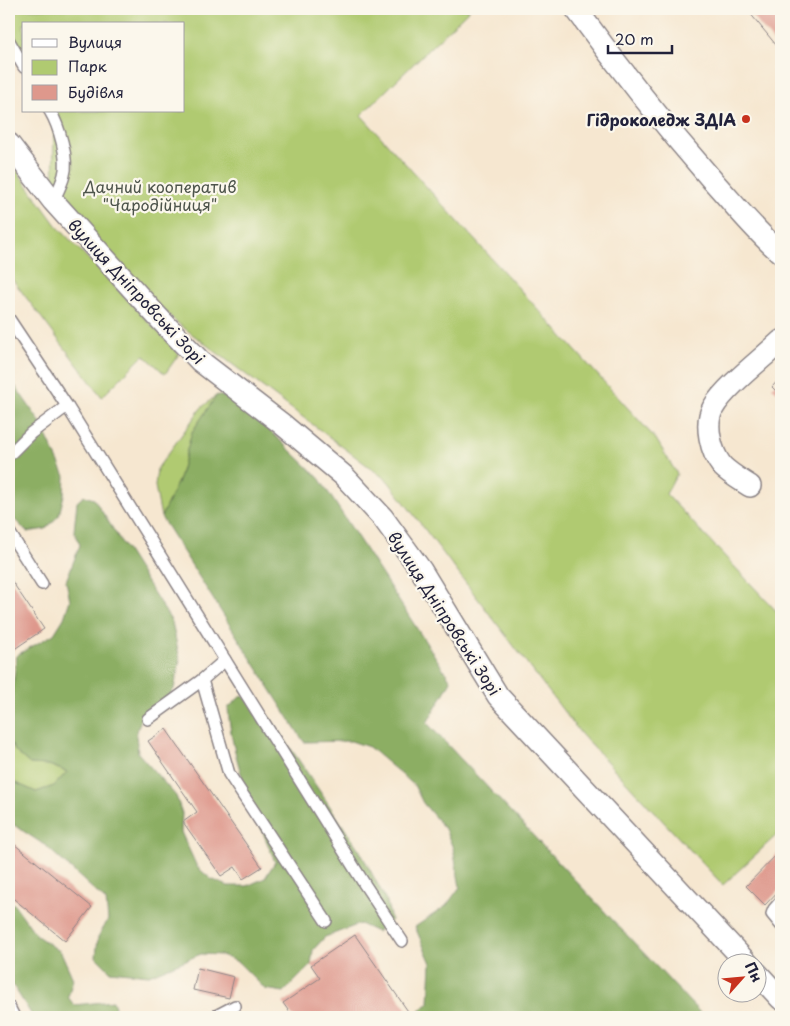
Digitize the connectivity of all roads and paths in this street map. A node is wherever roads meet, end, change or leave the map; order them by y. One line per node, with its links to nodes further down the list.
1 (576, 9): 7 (street)
2 (9, 41): 3 (lane)
3 (22, 64)
4 (51, 112): 6 (lane)
5 (9, 144): 6 (street, вулиця Дніпровські Зорі)
6 (53, 201): 22 (street, вулиця Дніпровські Зорі)
7 (781, 253)
8 (9, 319): 10 (lane)
9 (781, 341): 12 (street)
10 (67, 406): 11 (lane); 15 (lane)
11 (9, 455)
12 (750, 486)
13 (9, 532): 14 (lane)
14 (42, 584)
15 (225, 660): 16 (lane); 21 (lane)
16 (202, 680): 17 (lane); 19 (lane)
17 (148, 719)
18 (781, 901): 20 (lane)
19 (326, 921)
20 (781, 925)
21 (402, 941)
22 (739, 954)
23 (768, 985): 24 (street)
24 (781, 999)
25 (235, 1006): 28 (lane)
26 (9, 1007): 27 (lane)
27 (14, 1017)
28 (214, 1017)

